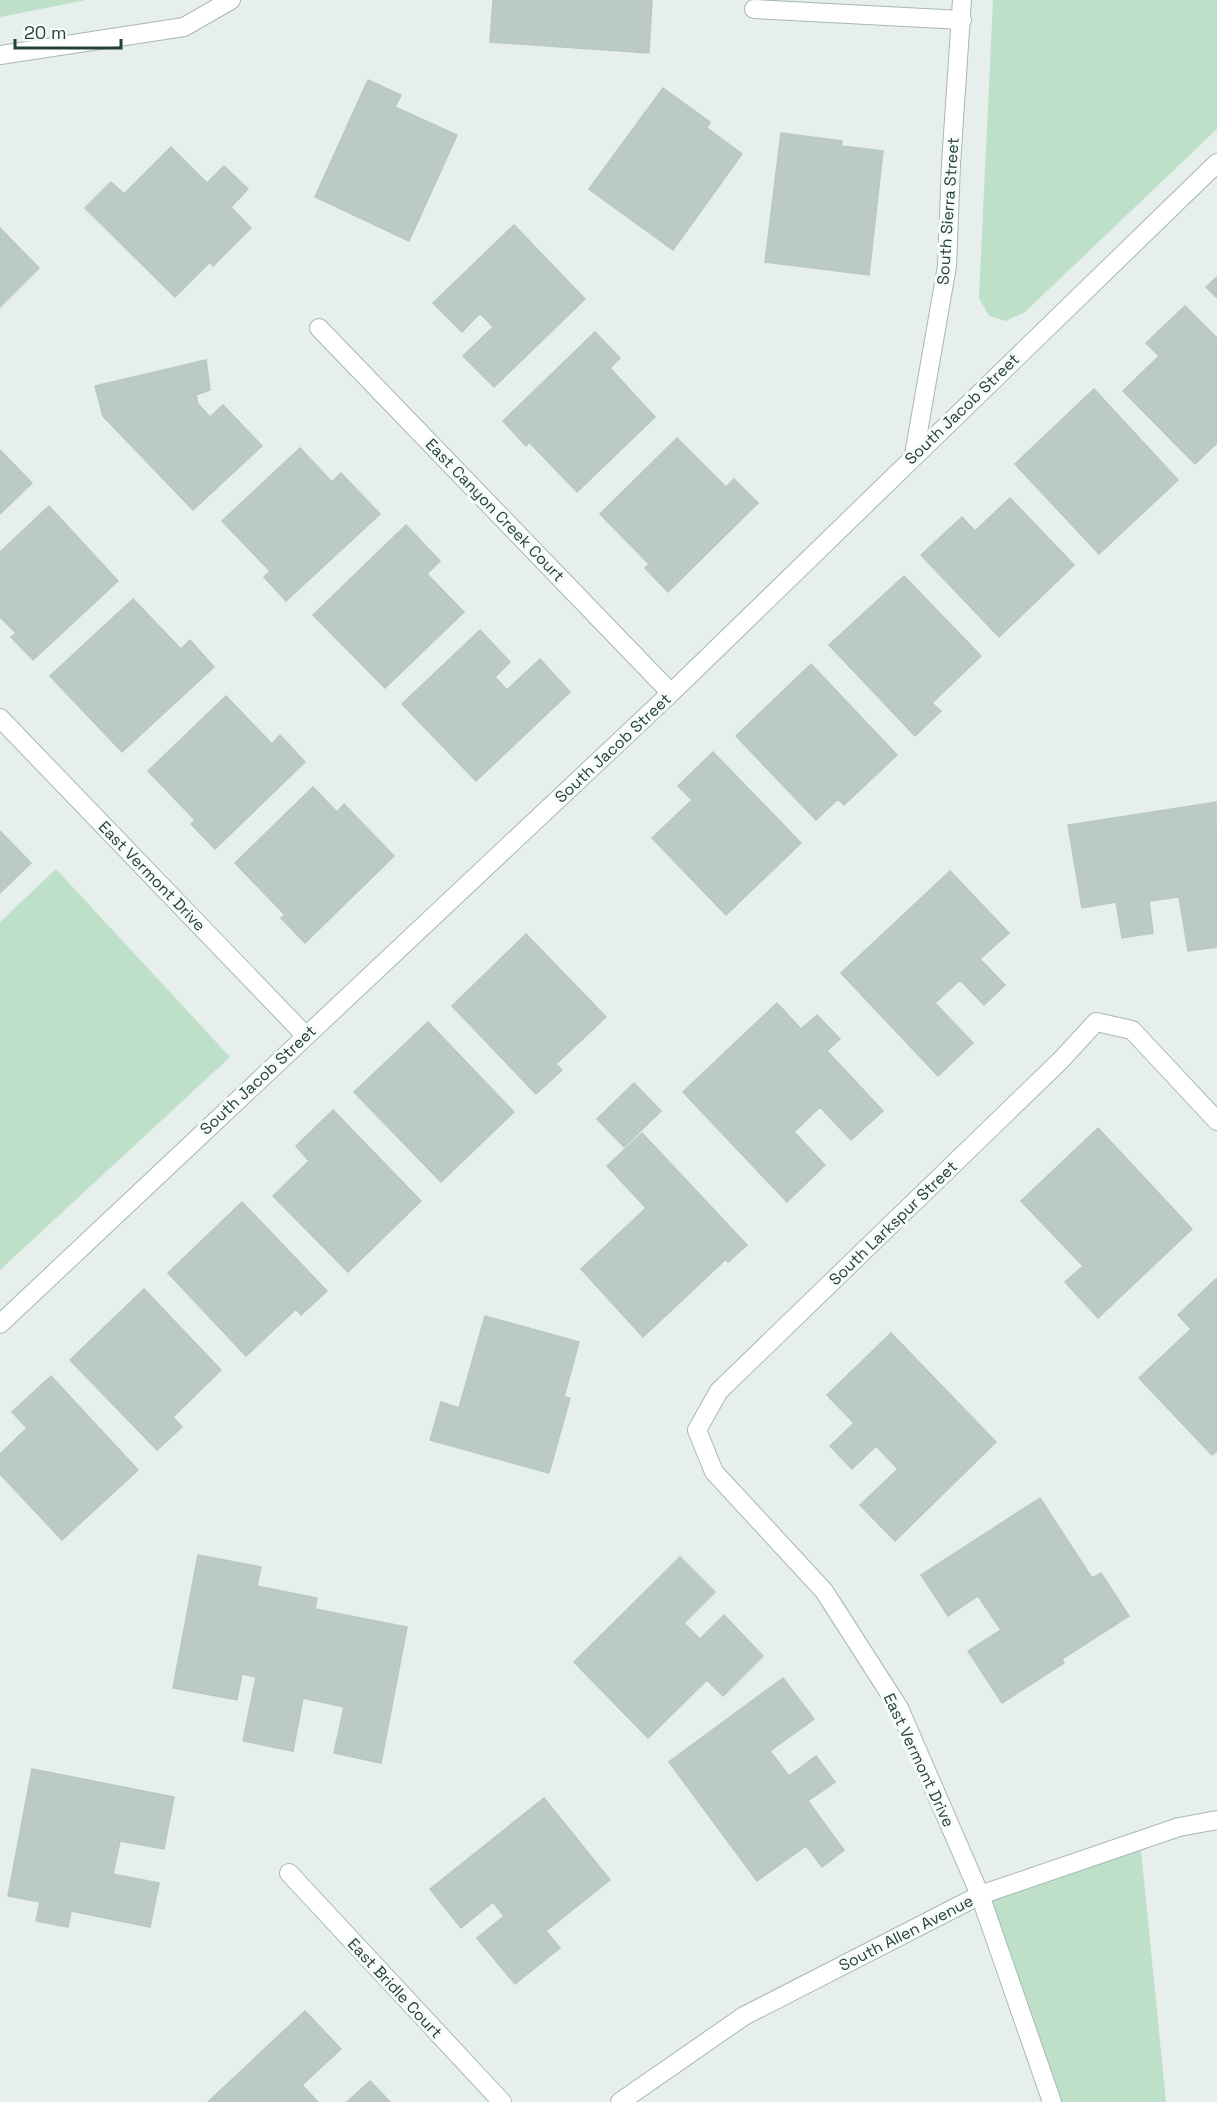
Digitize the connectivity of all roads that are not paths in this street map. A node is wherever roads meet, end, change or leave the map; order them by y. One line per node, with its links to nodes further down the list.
1 (231, 0): 5 (street)
2 (962, 0): 4 (street, South Sierra Street)
3 (754, 9): 4 (street)
4 (962, 20): 8 (street, South Sierra Street)
5 (0, 55)
6 (1217, 163): 8 (street, South Jacob Street)
7 (319, 328): 9 (street, East Canyon Creek Court)
8 (914, 455): 9 (street, South Jacob Street)
9 (671, 693): 11 (street, South Jacob Street)
10 (0, 718): 11 (street, East Vermont Drive)
11 (305, 1035): 13 (street, South Jacob Street)
12 (1217, 1121): 14 (street, South Larkspur Street)
13 (0, 1324)
14 (697, 1430): 17 (street, East Vermont Drive)
15 (1217, 1820): 17 (street, South Allen Avenue)
16 (289, 1874): 18 (street, East Bridle Court)
17 (980, 1895): 19 (street, South Allen Avenue); 20 (street, East Vermont Drive)
18 (502, 2102)
19 (620, 2102)
20 (1052, 2102)

